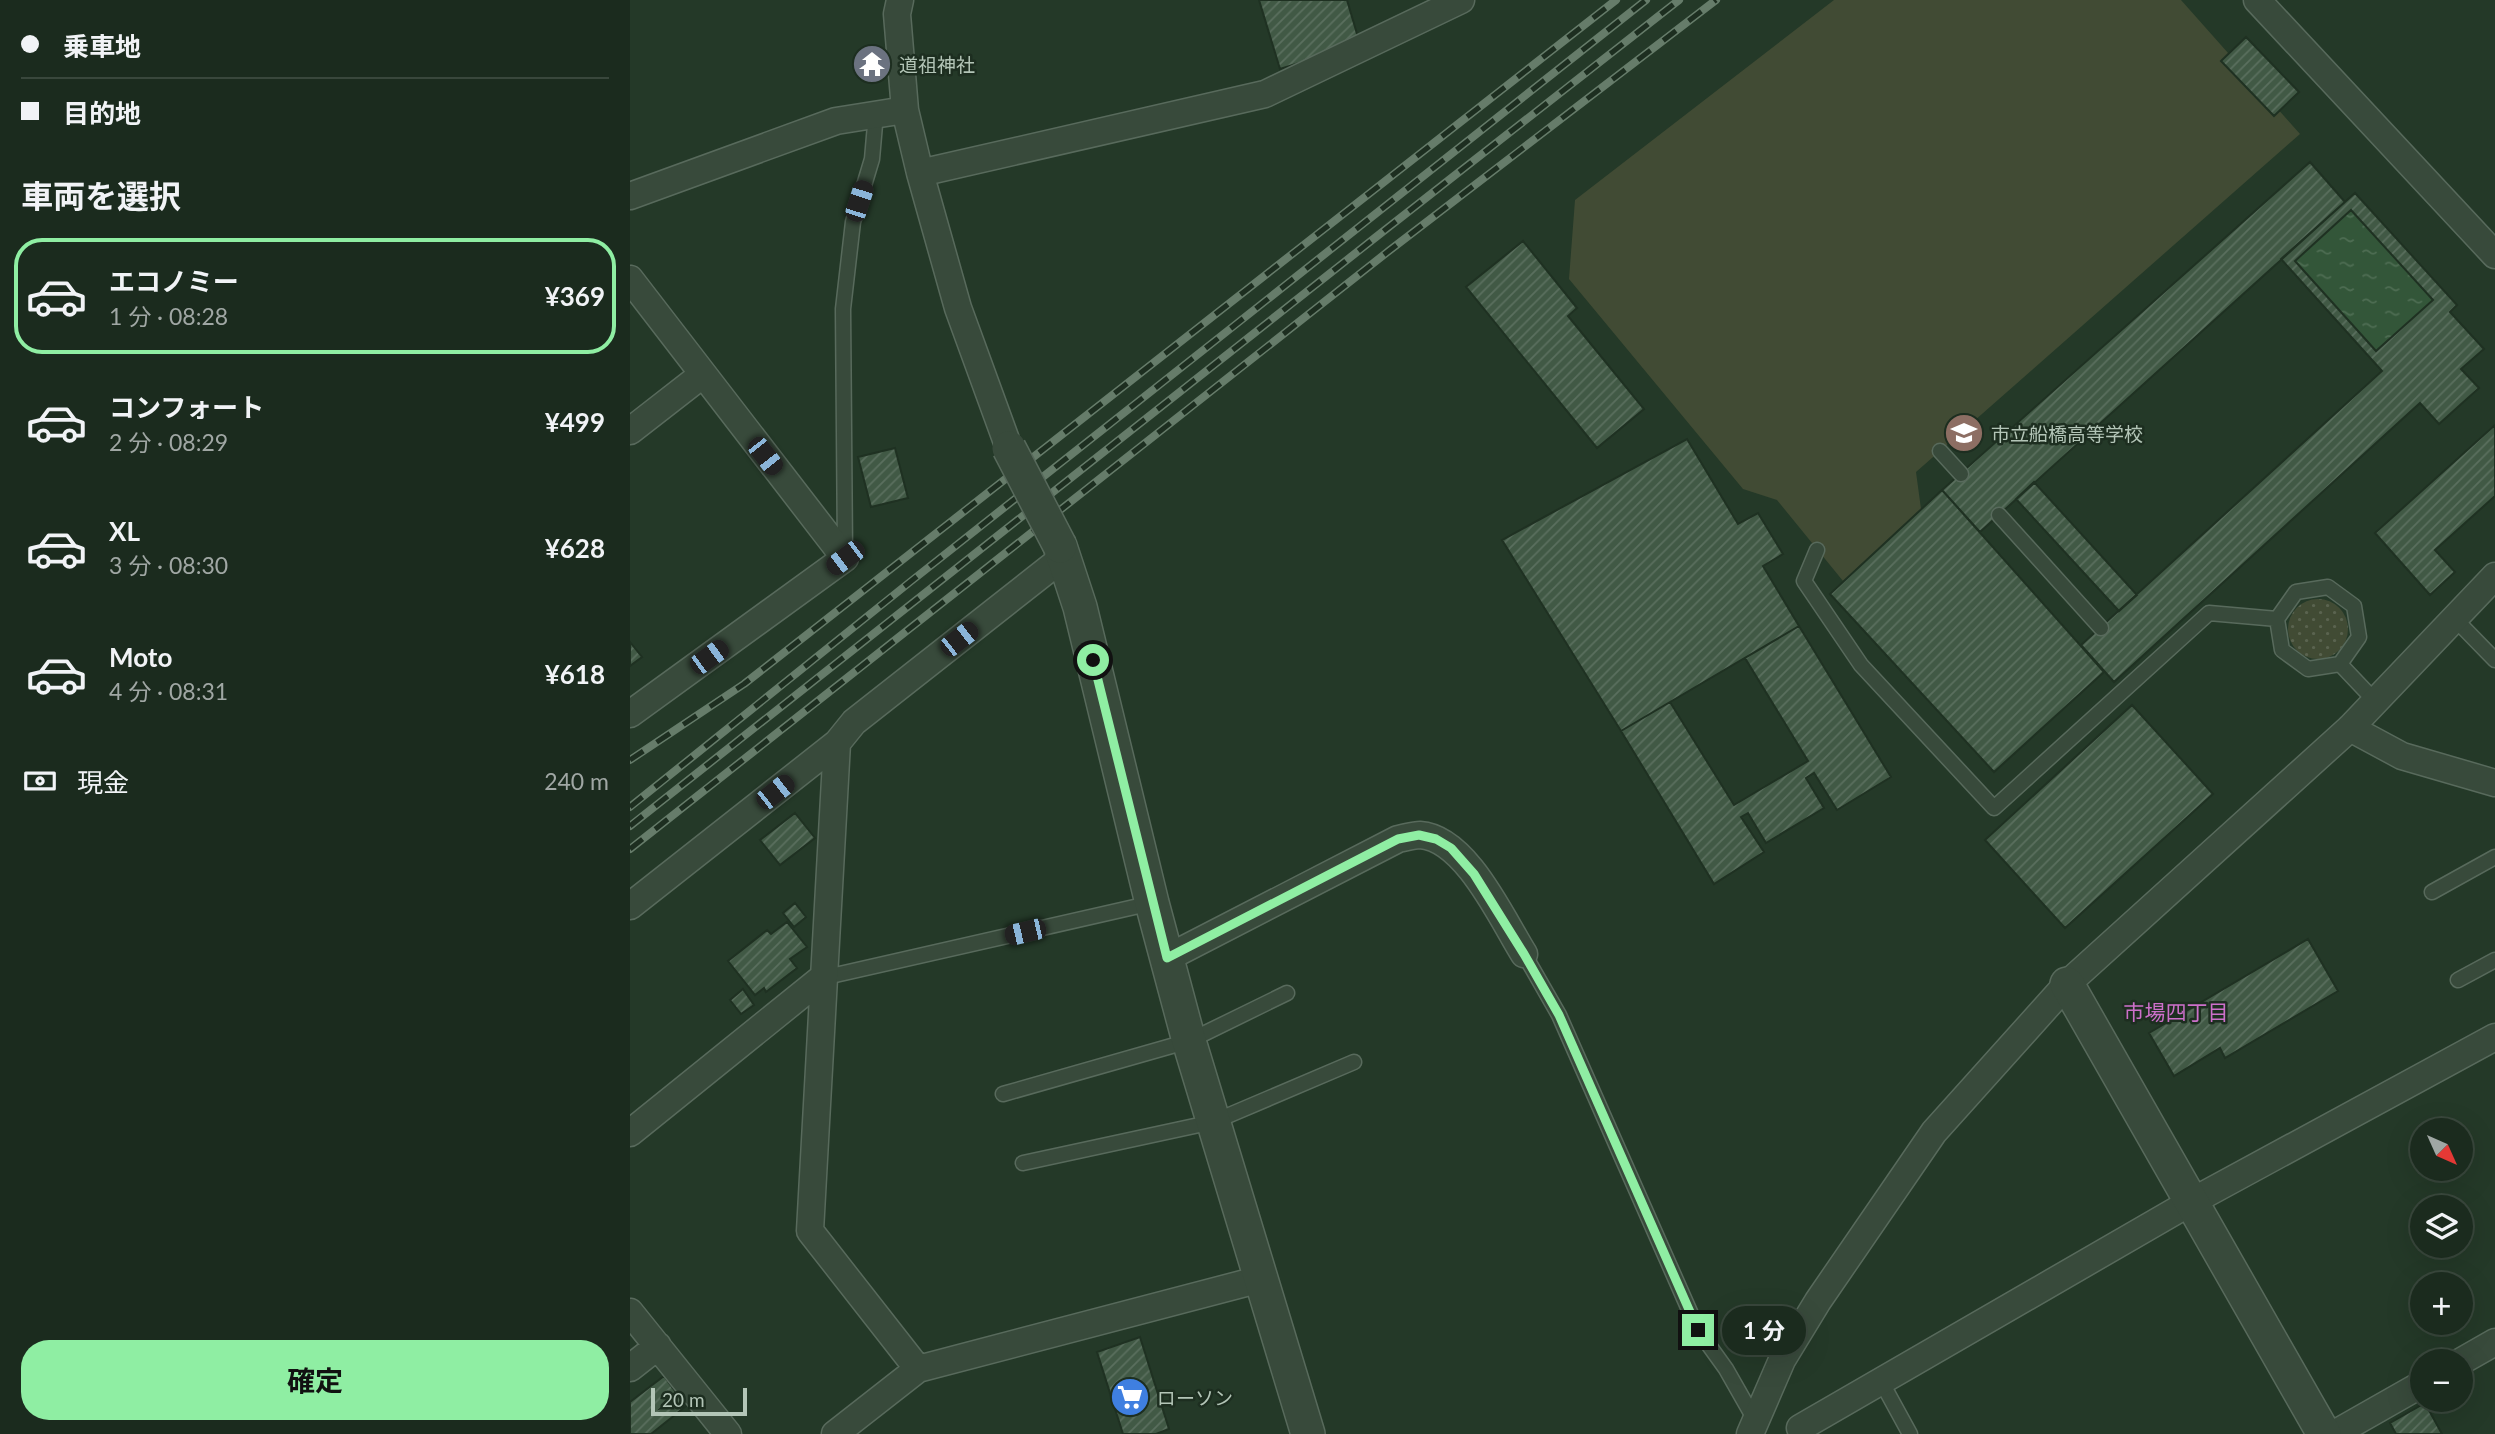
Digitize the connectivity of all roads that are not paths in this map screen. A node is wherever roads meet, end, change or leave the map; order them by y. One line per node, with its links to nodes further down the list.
1 (900, 0): 4 (street)
2 (1461, 0): 6 (street)
3 (2258, 0): 8 (street)
4 (905, 110): 5 (street); 6 (street)
5 (876, 113): 7 (street); 18 (lane)
6 (920, 173): 12 (street)
7 (630, 196)
8 (2495, 255)
9 (630, 279): 10 (street)
10 (702, 375): 11 (street); 18 (street)
11 (630, 431)
12 (1009, 448): 17 (street, bridge)
13 (1940, 451): 14 (lane)
14 (1961, 474)
15 (1999, 515): 22 (lane)
16 (1817, 550): 20 (lane)
17 (1063, 551): 28 (street); 32 (street)
18 (845, 558): 26 (street)
19 (2495, 576): 21 (street)
20 (2277, 618): 24 (lane); 24 (lane)
21 (2455, 619): 23 (lane); 25 (street)
22 (2101, 628)
23 (2495, 660)
24 (2340, 664): 25 (lane)
25 (2376, 702): 27 (street)
26 (630, 714)
27 (2350, 728): 29 (street); 39 (street)
28 (837, 743): 33 (street); 37 (street)
29 (2495, 783)
30 (2495, 857): 31 (lane)
31 (2432, 892)
32 (1152, 903): 35 (street); 37 (lane)
33 (630, 906)
34 (1524, 954): 35 (street); 58 (lane)
35 (1167, 958): 42 (street)
36 (2495, 960): 38 (lane)
37 (822, 978): 46 (street); 55 (street)
38 (2458, 980)
39 (2067, 984): 48 (street); 58 (street)
40 (1287, 993): 42 (lane)
41 (2495, 1037): 48 (street)
42 (1189, 1041): 44 (lane); 45 (street)
43 (1354, 1062): 45 (lane)
44 (1003, 1094)
45 (1213, 1122): 47 (lane); 49 (street)
46 (630, 1133)
47 (1023, 1163)
48 (2191, 1202): 56 (street); 64 (street)
49 (1261, 1279): 55 (street); 59 (street)
50 (630, 1312): 52 (street)
51 (2495, 1342): 53 (street)
52 (658, 1346): 54 (street); 61 (street)
53 (2473, 1355)
54 (630, 1368)
55 (918, 1369): 62 (street)
56 (1881, 1381): 60 (street); 63 (lane)
57 (2410, 1391): 65 (street)
58 (1752, 1427)
59 (1298, 1431)
60 (1802, 1431)
61 (728, 1434)
62 (835, 1434)
63 (1910, 1434)
64 (2324, 1434)
65 (2334, 1434)

